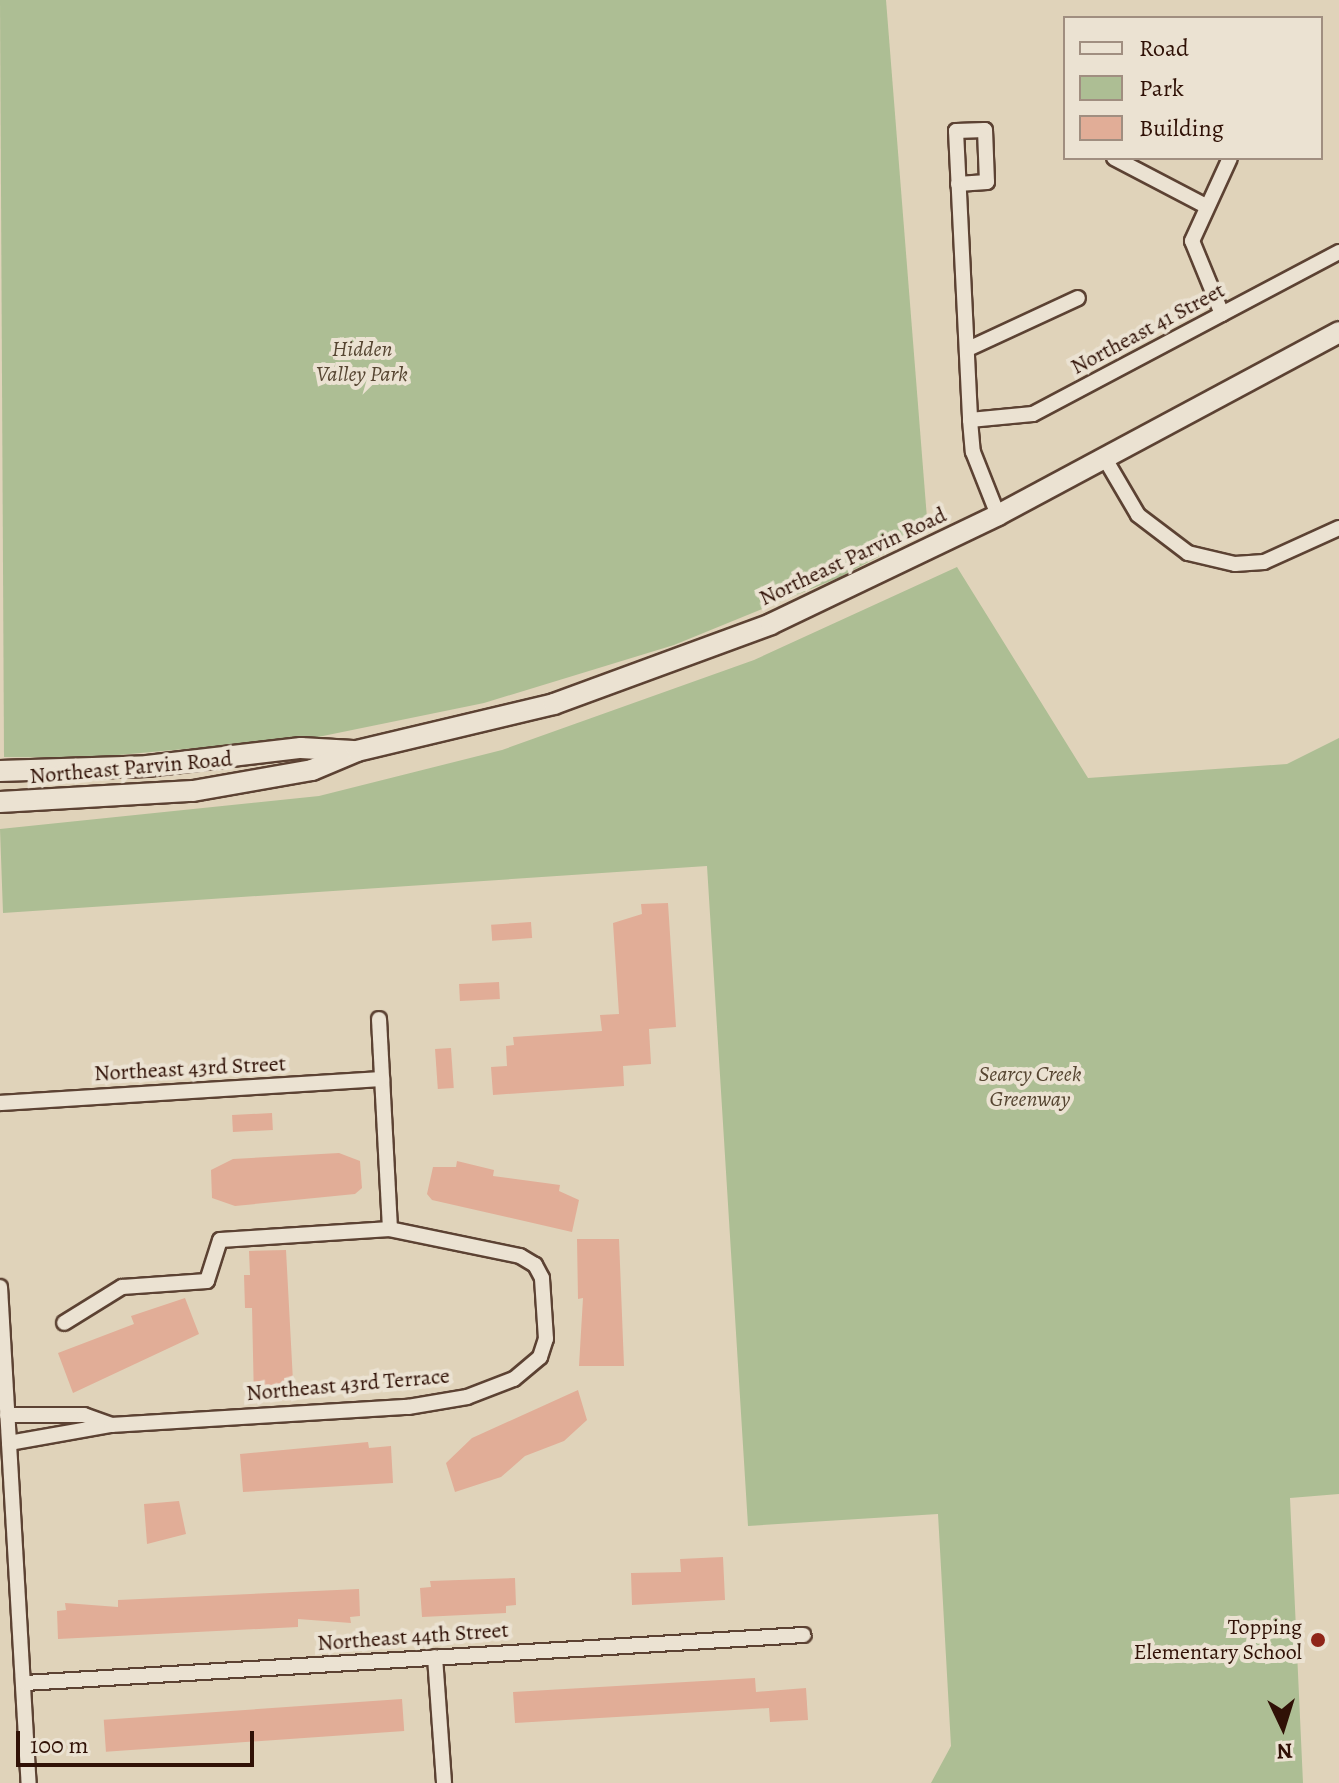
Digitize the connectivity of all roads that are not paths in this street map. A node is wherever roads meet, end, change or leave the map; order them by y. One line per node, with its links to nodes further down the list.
1 (1118, 160): 4 (street)
2 (1229, 160): 4 (street)
3 (958, 184): 9 (street)
4 (1204, 205): 7 (street)
5 (1339, 252): 7 (street, Northeast 41 Street)
6 (1078, 298): 9 (street)
7 (1222, 314): 10 (street, Northeast 41 Street)
8 (1339, 332): 11 (main road, Northeast Parvin Road)
9 (968, 349): 10 (street)
10 (970, 420): 12 (street)
11 (1104, 457): 12 (main road, Northeast Parvin Road); 13 (street)
12 (998, 515): 14 (main road, Northeast Parvin Road)
13 (1339, 528)
14 (357, 751): 15 (main road, Northeast Parvin Road); 16 (main road, Northeast Parvin Road)
15 (0, 771)
16 (0, 802)
17 (379, 1019): 18 (street)
18 (382, 1079): 19 (street, Northeast 43rd Street); 20 (street)
19 (0, 1103)
20 (390, 1229): 22 (street, Northeast 43rd Terrace); 24 (street, Northeast 43rd Terrace)
21 (0, 1287): 23 (street)
22 (64, 1323)
23 (7, 1415): 24 (street, Northeast 43rd Terrace); 25 (street)
24 (111, 1425): 25 (street, Northeast 43rd Terrace)
25 (9, 1443): 28 (street)
26 (804, 1635): 27 (street, Northeast 44th Street)
27 (435, 1657): 28 (street, Northeast 44th Street); 30 (street)
28 (25, 1683): 29 (street)
29 (29, 1783)
30 (444, 1783)

